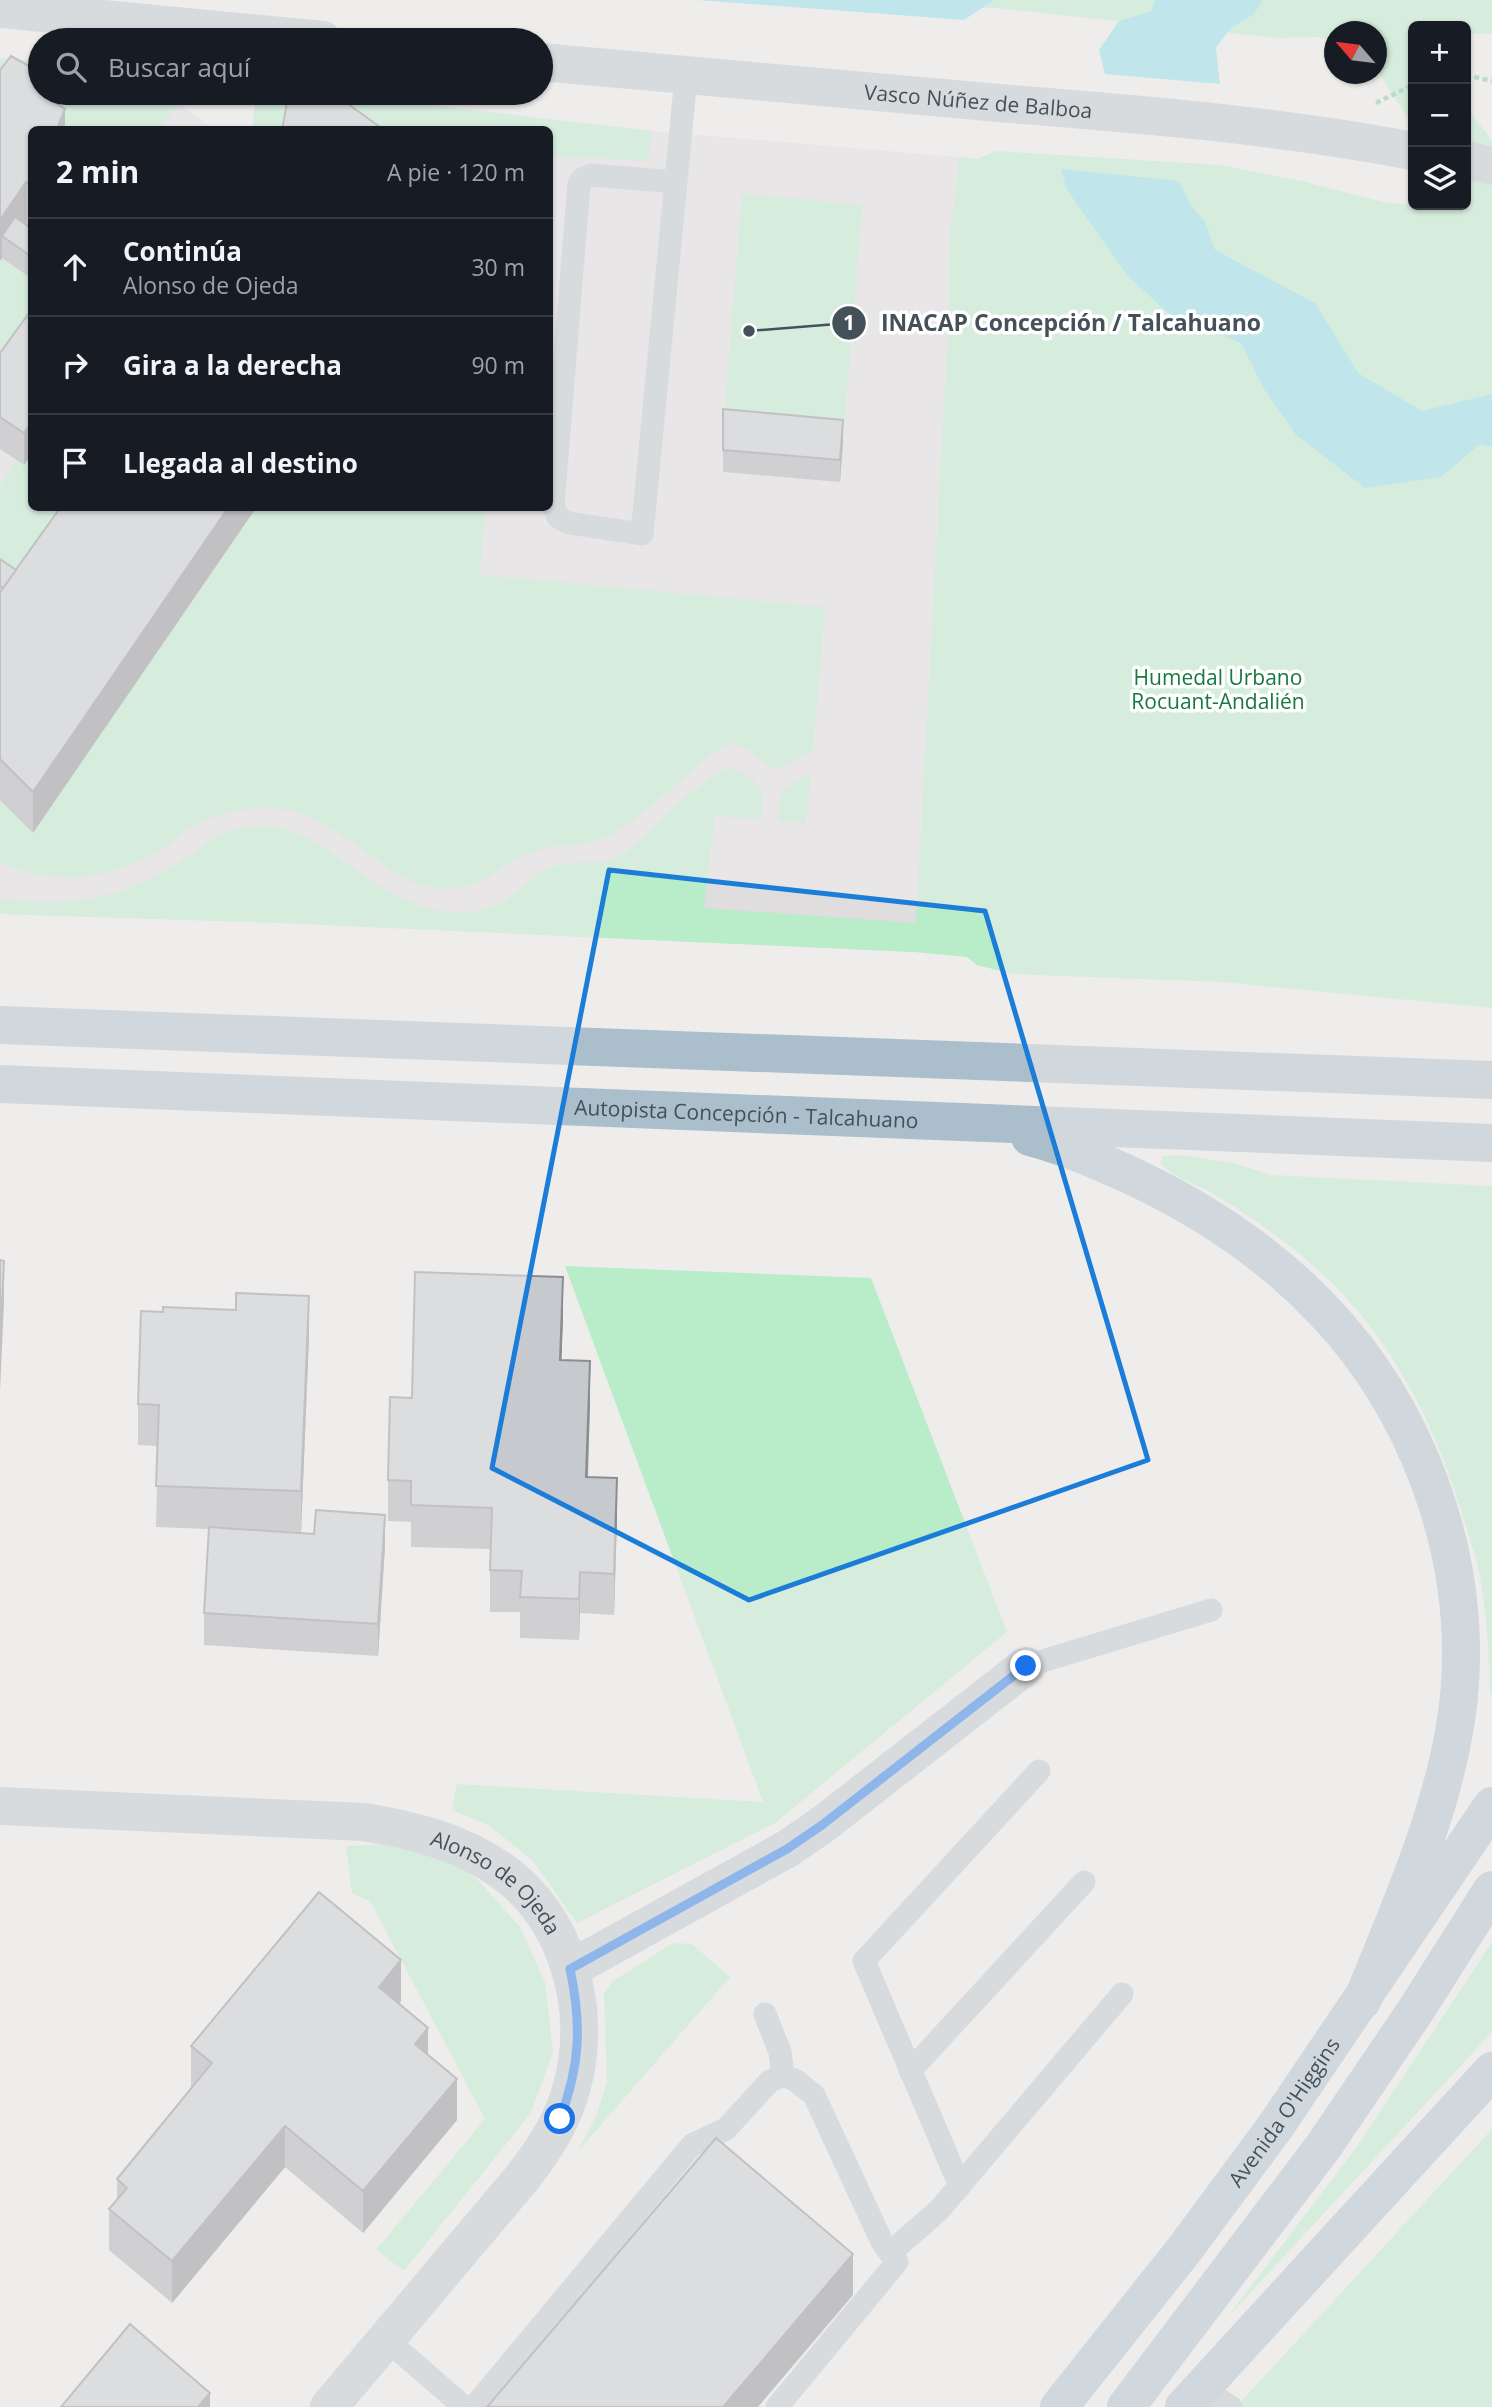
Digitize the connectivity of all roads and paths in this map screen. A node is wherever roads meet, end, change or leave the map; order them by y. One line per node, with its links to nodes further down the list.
1 (0, 9): 2 (street)
2 (198, 28)
3 (553, 63): 5 (street, Vasco Núñez de Balboa)
4 (1471, 76): 6 (path)
5 (687, 77): 7 (street, Vasco Núñez de Balboa); 10 (lane)
6 (1492, 81)
7 (1408, 149)
8 (1471, 161): 9 (street)
9 (1492, 166)
10 (676, 182): 10 (lane)
11 (0, 1025): 12 (main road)
12 (1492, 1080)
13 (0, 1084): 14 (main road, Autopista Concepción - Talcahuano)
14 (974, 1122): 15 (main road, Autopista Concepción - Talcahuano); 25 (main road)
15 (1492, 1143)
16 (1211, 1610): 17 (lane)
17 (1026, 1666): 23 (street)
18 (1039, 1771): 27 (lane)
19 (0, 1806): 23 (street, Alonso de Ojeda)
20 (1492, 1806): 25 (main road, Avenida O'Higgins)
21 (1084, 1882): 27 (lane)
22 (1492, 1890): 39 (main road)
23 (570, 1969): 32 (street, Alonso de Ojeda)
24 (1122, 1994): 30 (lane)
25 (1362, 2001): 38 (main road, Avenida O'Higgins)
26 (765, 2014): 29 (lane)
27 (911, 2071): 30 (lane)
28 (1492, 2071): 33 (main road)
29 (783, 2075): 31 (lane); 36 (lane)
30 (960, 2186): 31 (lane)
31 (890, 2253): 37 (lane)
32 (386, 2339): 34 (street, Alonso de Ojeda); 35 (lane)
33 (1206, 2401)
34 (329, 2407)
35 (464, 2407)
36 (474, 2407)
37 (777, 2407)
38 (1059, 2407)
39 (1126, 2407)

